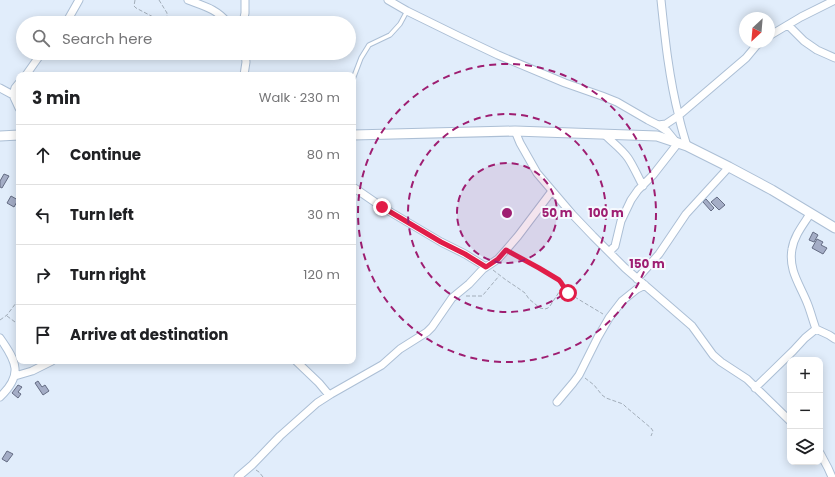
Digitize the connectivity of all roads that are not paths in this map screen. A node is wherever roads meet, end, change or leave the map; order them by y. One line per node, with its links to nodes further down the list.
1 (79, 0): 8 (street)
2 (188, 0): 9 (street)
3 (246, 0): 10 (street)
4 (388, 0): 7 (street)
5 (661, 0): 24 (street)
6 (835, 0): 11 (street)
7 (407, 11): 19 (lane); 25 (street)
8 (70, 16)
9 (222, 16)
10 (244, 16)
11 (788, 25): 12 (street); 14 (street)
12 (775, 33)
13 (754, 48): 24 (street)
14 (835, 58)
15 (37, 60): 17 (street)
16 (246, 60): 18 (street)
17 (28, 72)
18 (244, 72)
19 (356, 72)
20 (16, 87): 22 (street)
21 (0, 88): 22 (street)
22 (13, 95): 23 (street)
23 (16, 102)
24 (678, 116): 25 (street); 32 (street)
25 (658, 125): 31 (street)
26 (515, 131): 27 (street); 28 (street); 36 (street)
27 (604, 134): 31 (street); 34 (street)
28 (356, 135)
29 (0, 136): 30 (street)
30 (16, 136)
31 (677, 142): 32 (street); 34 (street)
32 (687, 146): 33 (street)
33 (729, 166): 37 (street); 41 (street)
34 (643, 186): 39 (street)
35 (356, 189): 40 (street)
36 (552, 191): 39 (street); 40 (street)
37 (810, 214): 38 (street); 43 (street)
38 (835, 228)
39 (609, 252): 41 (street)
40 (487, 267): 50 (street)
41 (637, 279): 42 (street)
42 (645, 285): 49 (street); 52 (street)
43 (816, 329): 45 (street); 49 (street)
44 (0, 338): 48 (street)
45 (835, 339)
46 (46, 364): 48 (street)
47 (299, 364): 50 (street)
48 (15, 376): 51 (street)
49 (755, 388): 53 (street)
50 (329, 395): 57 (street)
51 (0, 397)
52 (557, 402)
53 (787, 418)
54 (823, 458): 55 (street)
55 (825, 462): 56 (street); 58 (street)
56 (835, 464)
57 (238, 477)
58 (832, 477)

